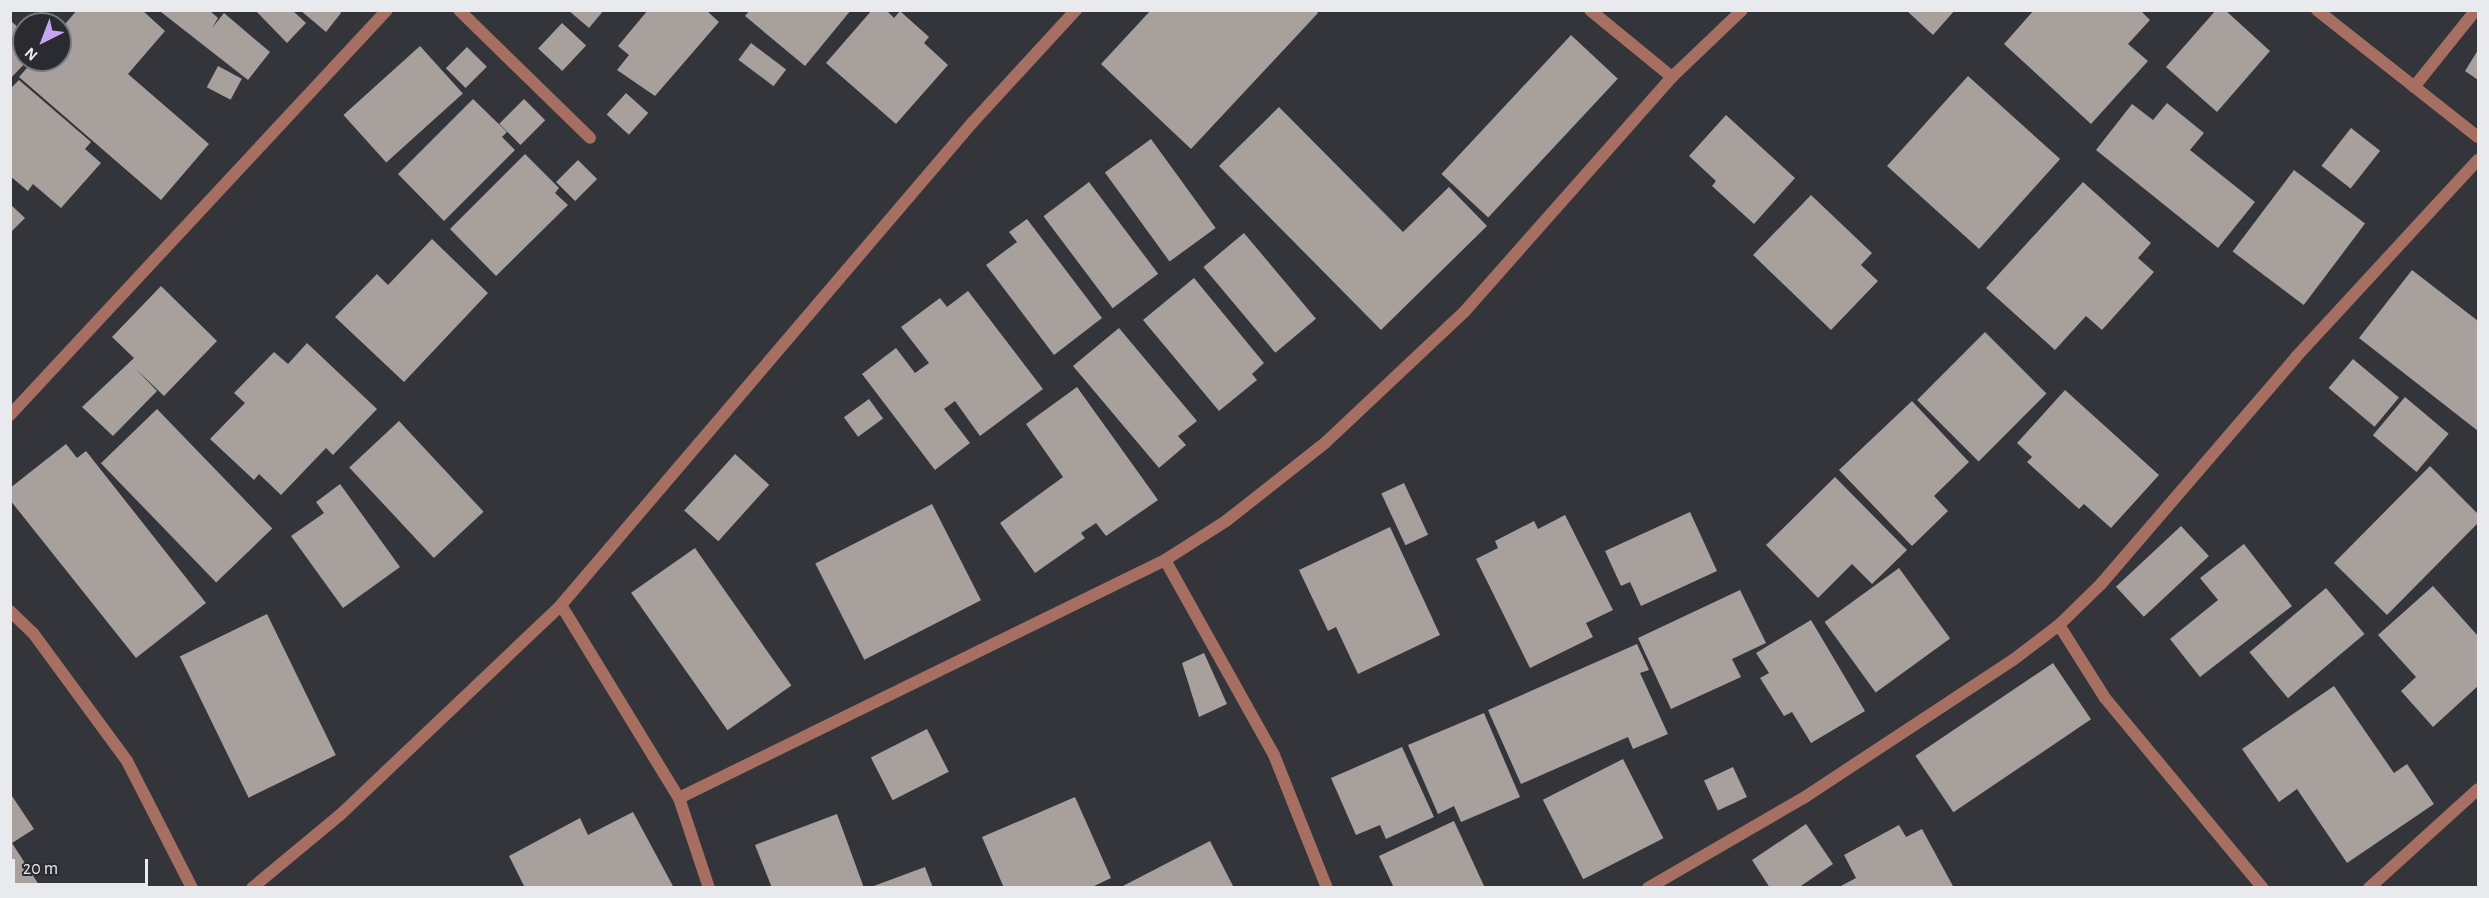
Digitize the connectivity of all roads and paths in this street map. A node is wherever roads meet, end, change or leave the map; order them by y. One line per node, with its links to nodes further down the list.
1 (387, 10): 13 (street)
2 (459, 10): 11 (street)
3 (1076, 10): 15 (street)
4 (1590, 10): 8 (street)
5 (1742, 10): 8 (street)
6 (2317, 10): 9 (street)
7 (2476, 10): 9 (street)
8 (1671, 77): 14 (street)
9 (2414, 87): 10 (street)
10 (2478, 137)
11 (590, 138)
12 (2478, 160): 17 (street)
13 (10, 415)
14 (1165, 560): 19 (street); 23 (street)
15 (561, 605): 19 (street); 21 (street)
16 (10, 611): 20 (street)
17 (2059, 625): 24 (street); 25 (street)
18 (2478, 789): 26 (street)
19 (679, 798): 22 (street)
20 (192, 888)
21 (252, 888)
22 (709, 888)
23 (1327, 888)
24 (1648, 888)
25 (2263, 888)
26 (2369, 888)

